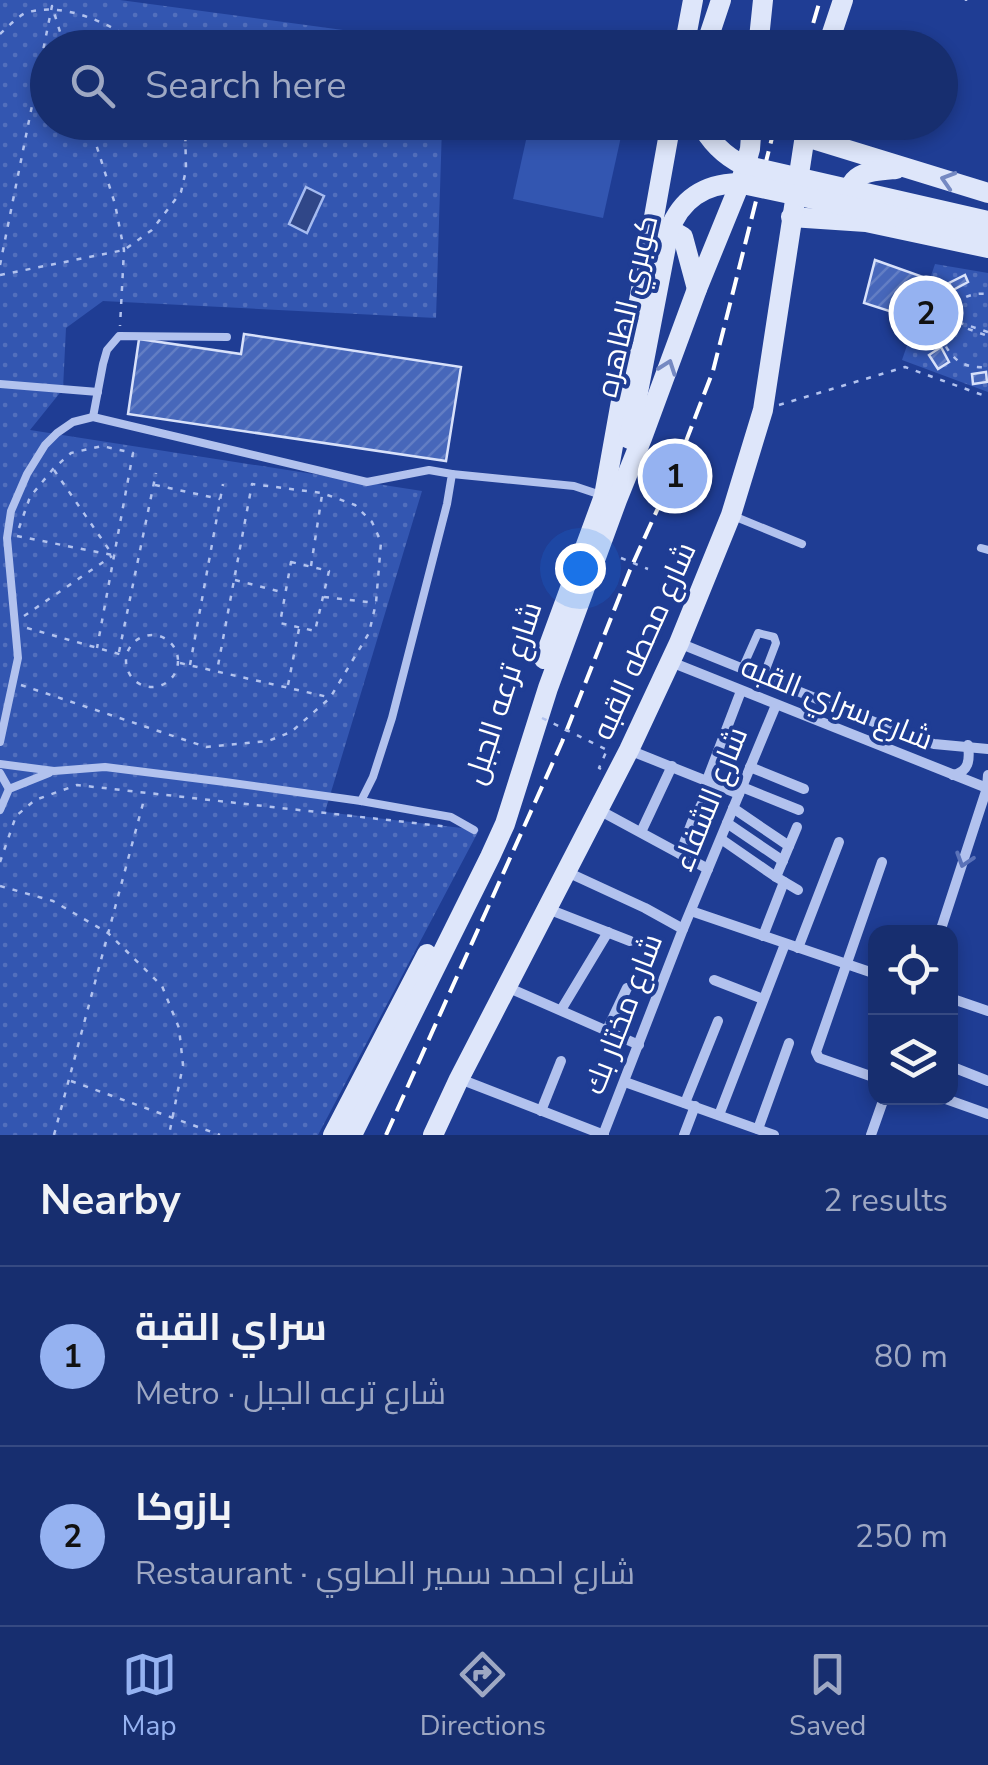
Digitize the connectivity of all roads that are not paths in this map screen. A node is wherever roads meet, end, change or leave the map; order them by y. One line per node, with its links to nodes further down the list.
1 (693, 0): 6 (main road)
2 (721, 0): 7 (main road)
3 (733, 0): 8 (main road)
4 (763, 0): 9 (main road)
5 (843, 0): 10 (main road)
6 (687, 30)
7 (711, 30)
8 (724, 30)
9 (759, 30)
10 (833, 30)
11 (668, 140): 23 (main road, شارع ترعه الجبل)
12 (710, 140): 21 (main road, bridge)
13 (726, 140): 19 (main road)
14 (751, 140): 26 (main road, شارع ترعه الجبل)
15 (804, 140): 20 (main road, شارع محطه القبه)
16 (833, 140): 17 (main road)
17 (908, 168): 18 (main road, one-way to 17); 22 (main road)
18 (988, 192)
19 (988, 208)
20 (791, 218): 22 (main road); 34 (main road, شارع محطه القبه)
21 (988, 221)
22 (866, 222): 25 (main road)
23 (652, 234): 26 (main road); 33 (main road, شارع ترعه الجبل)
24 (988, 236): 31 (main road, كوبري الطاهره, bridge)
25 (988, 248)
26 (697, 288): 33 (main road, شارع ترعه الجبل, one-way to 26)
27 (228, 338): 29 (lane)
28 (0, 384): 29 (lane)
29 (98, 392): 30 (lane)
30 (93, 417): 32 (lane); 37 (lane)
31 (629, 439): 33 (main road, شارع ترعه الجبل)
32 (452, 474): 33 (lane); 59 (lane)
33 (610, 498): 115 (main road, شارع ترعه الجبل); 116 (main road, شارع ترعه الجبل)
34 (732, 515): 35 (lane); 38 (main road, شارع محطه القبه)
35 (802, 544)
36 (0, 618): 37 (lane)
37 (14, 621): 43 (lane)
38 (674, 652): 39 (street, شارع سراي القبه); 41 (street, شارع سراي القبه); 46 (main road, شارع محطه القبه)
39 (742, 669): 40 (street, شارع سراي القبه); 40 (lane)
40 (762, 677): 44 (street, شارع سراي القبه)
41 (741, 691): 42 (street, شارع سراي القبه); 54 (street)
42 (776, 705): 49 (street, شارع الشفاء); 53 (street, شارع سراي القبه)
43 (0, 742)
44 (968, 746): 45 (street, شارع سراي القبه); 53 (street)
45 (988, 749)
46 (630, 750): 48 (street); 62 (main road, شارع محطه القبه)
47 (0, 764): 50 (lane)
48 (672, 766): 54 (street); 68 (street)
49 (750, 767): 57 (street); 58 (street, شارع الشفاء)
50 (54, 771): 56 (lane); 59 (lane)
51 (0, 773): 56 (lane)
52 (988, 774): 55 (street)
53 (952, 776): 55 (street, شارع سراي القبه)
54 (710, 781): 58 (street); 72 (street)
55 (987, 787): 64 (street)
56 (10, 789): 60 (lane)
57 (804, 789)
58 (741, 790): 61 (street, شارع الشفاء); 63 (street)
59 (361, 801): 67 (lane)
60 (1, 804)
61 (733, 808): 65 (street, شارع الشفاء); 71 (street)
62 (598, 810): 68 (street); 76 (main road, شارع محطه القبه)
63 (798, 810)
64 (984, 810): 81 (street, one-way to 81)
65 (727, 823): 69 (street, شارع الشفاء); 73 (street)
66 (797, 827): 71 (street)
67 (474, 830)
68 (641, 832): 72 (street)
69 (721, 838): 75 (street, شارع الشفاء); 77 (street)
70 (838, 842): 87 (street)
71 (789, 846): 73 (street)
72 (680, 854): 75 (street)
73 (783, 861): 77 (street)
74 (882, 862): 88 (street)
75 (708, 869): 80 (street, شارع الشفاء)
76 (567, 872): 79 (main road, شارع محطه القبه); 82 (street)
77 (780, 880): 78 (street); 84 (street)
78 (798, 890)
79 (548, 909): 83 (street); 91 (main road, شارع محطه القبه)
80 (690, 911): 82 (street, شارع مختار بك); 84 (street)
81 (943, 925)
82 (682, 929): 100 (street, شارع مختار بك)
83 (608, 932): 85 (street); 95 (street)
84 (763, 936): 86 (street)
85 (630, 941)
86 (785, 944): 87 (street); 93 (street)
87 (798, 948): 88 (street)
88 (846, 965): 89 (street); 103 (street)
89 (868, 972)
90 (714, 980): 93 (street)
91 (508, 986): 95 (street); 104 (main road, شارع محطه القبه)
92 (627, 988): 98 (street)
93 (764, 999): 112 (street)
94 (958, 1001): 96 (street)
95 (561, 1010): 98 (street)
96 (988, 1012)
97 (718, 1020): 108 (street)
98 (607, 1030): 100 (street)
99 (789, 1043): 114 (street)
100 (640, 1046): 106 (street, شارع مختار بك)
101 (561, 1060): 110 (street)
102 (958, 1069): 105 (street)
103 (868, 1075)
104 (459, 1079): 110 (street); 117 (main road, شارع محطه القبه)
105 (988, 1081)
106 (626, 1082): 108 (street); 118 (street, شارع مختار بك)
107 (958, 1103): 111 (street)
108 (690, 1105): 112 (street); 119 (street)
109 (881, 1105): 122 (street)
110 (541, 1111): 118 (street)
111 (988, 1114)
112 (719, 1115): 113 (street)
113 (734, 1120): 114 (street); 120 (street)
114 (758, 1129): 121 (street)
115 (333, 1135)
116 (352, 1135)
117 (432, 1135)
118 (604, 1135)
119 (684, 1135)
120 (729, 1135)
121 (774, 1135)
122 (870, 1135)

